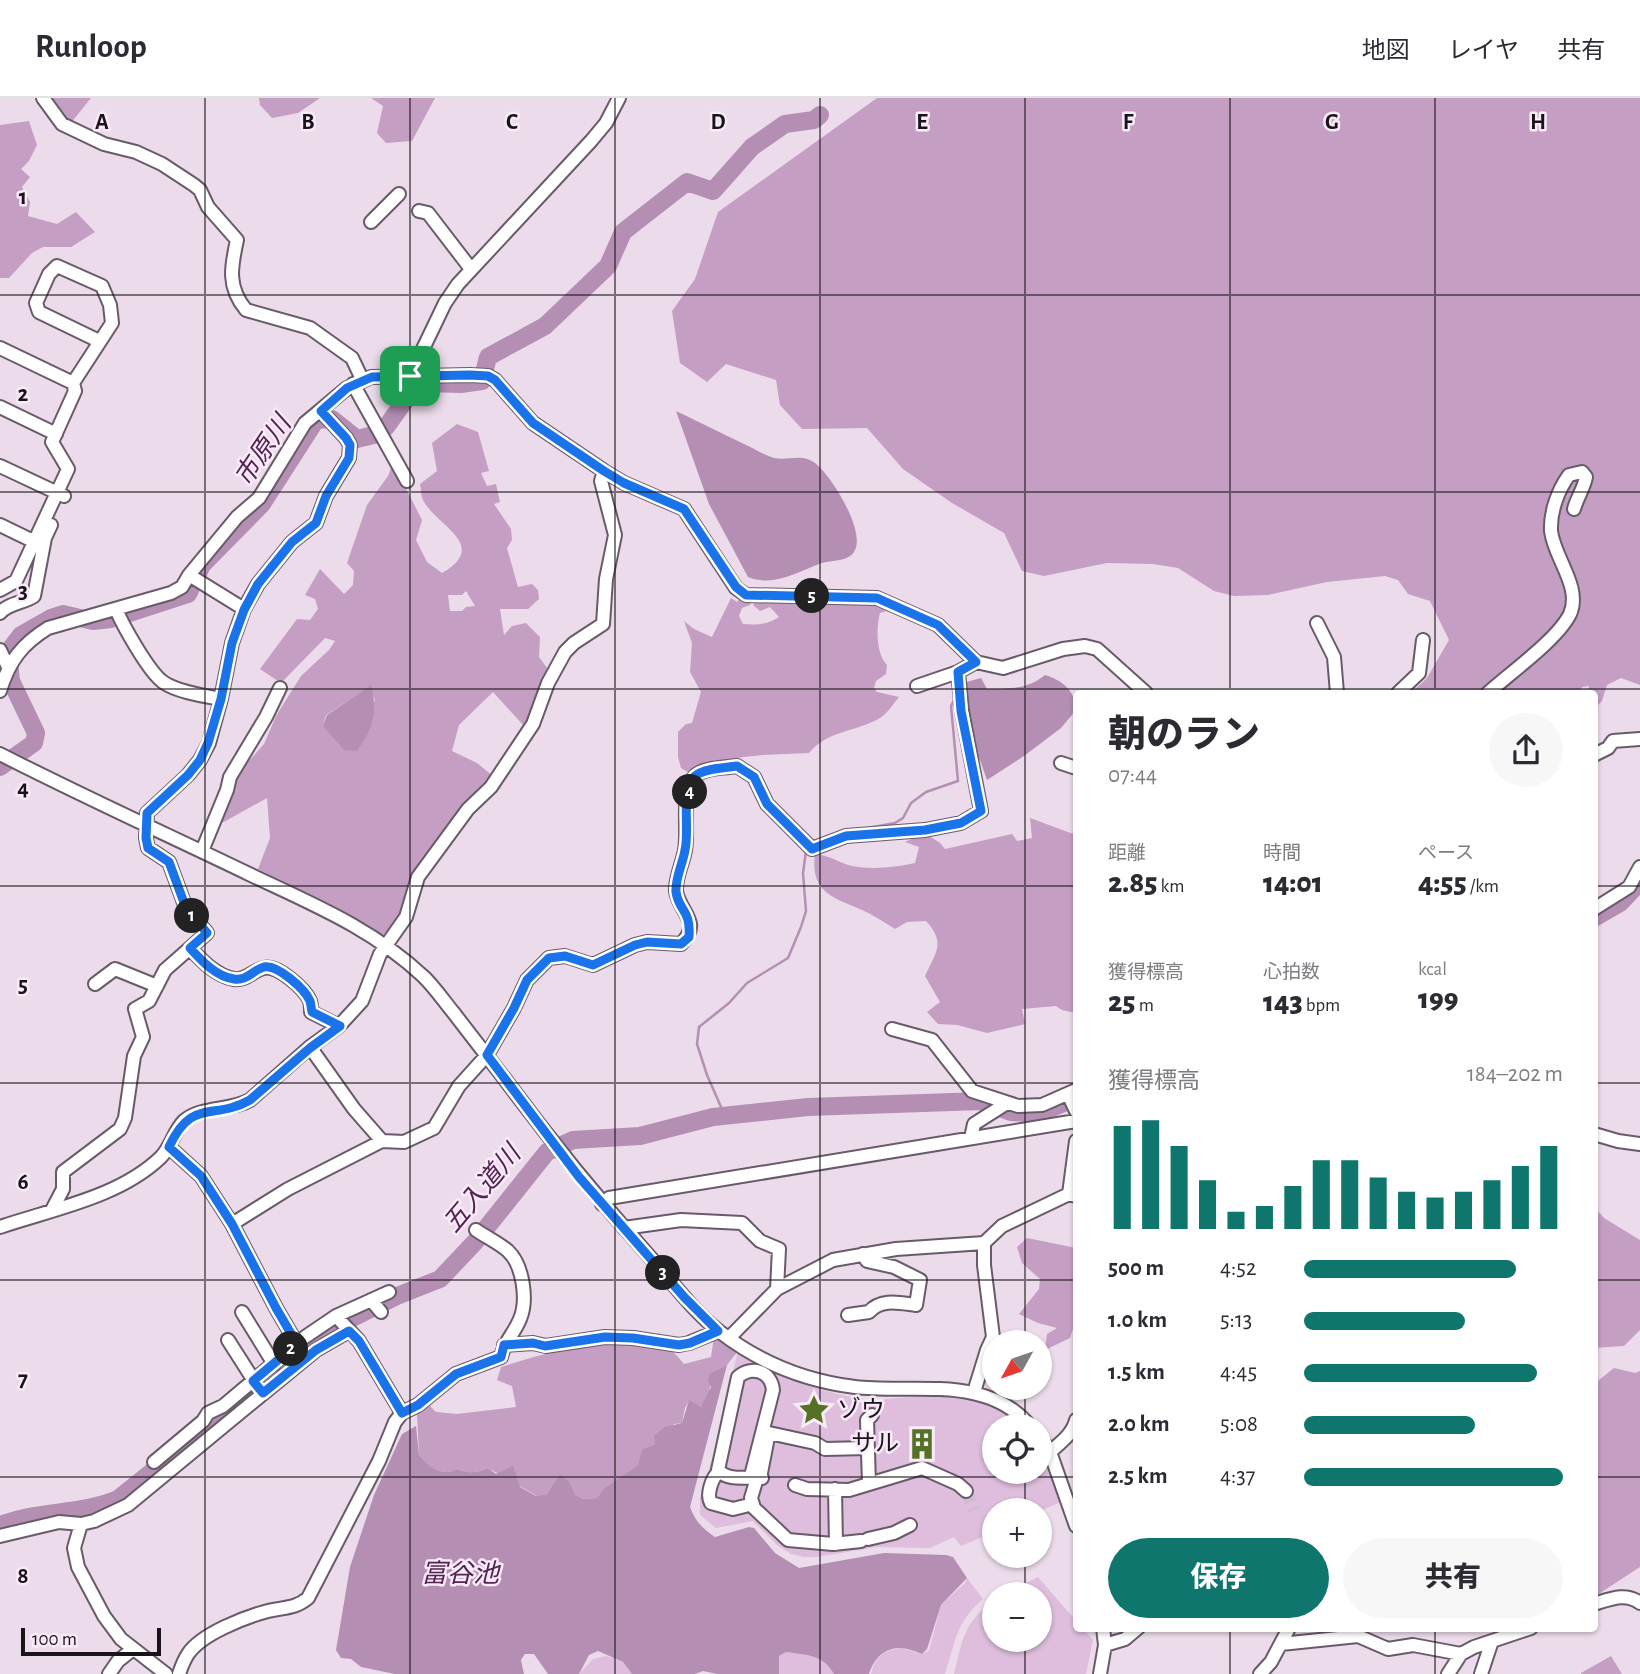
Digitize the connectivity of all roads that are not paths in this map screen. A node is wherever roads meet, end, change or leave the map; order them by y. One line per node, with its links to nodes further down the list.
1 (43, 98): 10 (street)
2 (620, 98): 6 (street)
3 (399, 194): 5 (street)
4 (419, 211): 6 (street)
5 (370, 222)
6 (471, 269): 9 (street)
7 (99, 341): 7 (street); 11 (street)
8 (0, 349): 11 (street)
9 (410, 376): 10 (street); 16 (street)
10 (358, 382): 13 (street); 17 (street)
11 (73, 383): 14 (street)
12 (0, 407): 14 (street)
13 (321, 411): 22 (street); 25 (street)
14 (56, 434): 18 (street)
15 (0, 466): 18 (street)
16 (604, 471): 30 (street); 50 (street)
17 (407, 481)
18 (58, 493): 21 (street); 26 (street)
19 (1574, 509): 38 (street)
20 (0, 525): 21 (street)
21 (34, 541): 23 (street)
22 (189, 575): 24 (street); 25 (street)
23 (2, 586)
24 (116, 609): 31 (street); 40 (street)
25 (244, 610): 40 (street)
26 (0, 613)
27 (1317, 623): 36 (street)
28 (1423, 640): 37 (street)
29 (0, 650): 31 (street)
30 (976, 662): 32 (street); 35 (street)
31 (8, 667): 39 (street)
32 (958, 672): 33 (street); 57 (street)
33 (917, 686)
34 (280, 688): 47 (street)
35 (1143, 690)
36 (1337, 690)
37 (1401, 690)
38 (1491, 690)
39 (0, 691)
40 (221, 699): 46 (street)
41 (1640, 739): 42 (street)
42 (1598, 753)
43 (9, 759): 46 (street)
44 (1062, 763): 45 (street)
45 (1073, 767)
46 (146, 824): 47 (street); 51 (street)
47 (202, 851): 50 (street)
48 (1640, 867): 49 (street)
49 (1598, 906)
50 (385, 943): 54 (street); 57 (street)
51 (190, 948): 53 (street); 54 (street)
52 (95, 984): 53 (street)
53 (157, 986): 69 (street)
54 (340, 1026): 56 (street)
55 (892, 1030): 59 (street)
56 (310, 1048): 64 (street); 66 (street)
57 (487, 1055): 64 (street); 68 (street)
58 (1073, 1100): 59 (street)
59 (1013, 1104): 60 (street); 63 (street)
60 (1015, 1119)
61 (1073, 1121): 63 (street)
62 (1598, 1135): 65 (street)
63 (971, 1138): 68 (street)
64 (382, 1142): 71 (street)
65 (1640, 1144)
66 (169, 1147): 69 (street); 71 (street)
67 (1073, 1195): 74 (street)
68 (602, 1203): 72 (street)
69 (52, 1210): 70 (street)
70 (1, 1222)
71 (232, 1224): 86 (street)
72 (624, 1228): 76 (street); 84 (street)
73 (481, 1234): 87 (street)
74 (984, 1243): 75 (street); 91 (street)
75 (863, 1254): 76 (street); 81 (street)
76 (777, 1289): 84 (street)
77 (389, 1292): 78 (street)
78 (371, 1300): 80 (street); 82 (street)
79 (242, 1312): 89 (street)
80 (382, 1312)
81 (848, 1314)
82 (336, 1316): 83 (street); 86 (street)
83 (349, 1331): 88 (street); 93 (street)
84 (724, 1335): 87 (street); 91 (street)
85 (228, 1340): 90 (street)
86 (301, 1340): 88 (street); 89 (street)
87 (504, 1345): 93 (street)
88 (316, 1350): 92 (street)
89 (274, 1364): 90 (street)
90 (253, 1381): 92 (street); 100 (street)
91 (974, 1392): 94 (street)
92 (263, 1393): 109 (street)
93 (402, 1413): 126 (street)
94 (1019, 1414)
95 (872, 1415): 97 (street)
96 (1073, 1428): 98 (street)
97 (867, 1448): 102 (street); 103 (street)
98 (1052, 1450)
99 (1052, 1456): 107 (street)
100 (154, 1462)
101 (719, 1472): 102 (street); 102 (street); 108 (street)
102 (757, 1478): 108 (street)
103 (869, 1484): 105 (street); 106 (street)
104 (795, 1485): 105 (street)
105 (835, 1489): 112 (street)
106 (966, 1491)
107 (1072, 1498)
108 (753, 1504): 112 (street)
109 (81, 1524): 111 (street); 122 (street)
110 (910, 1525): 112 (street)
111 (0, 1535)
112 (836, 1544)
113 (1598, 1603): 114 (street)
114 (1640, 1604)
115 (1103, 1632): 121 (street)
116 (1133, 1632): 121 (street)
117 (1287, 1632): 120 (street)
118 (1507, 1632): 119 (street)
119 (1492, 1641): 123 (street); 130 (street)
120 (1281, 1644): 123 (street); 128 (street)
121 (1105, 1645): 127 (street)
122 (133, 1649): 124 (street); 125 (street)
123 (1461, 1654): 129 (street)
124 (112, 1673)
125 (166, 1674)
126 (178, 1674)
127 (1100, 1674)
128 (1260, 1674)
129 (1448, 1674)
130 (1481, 1674)

